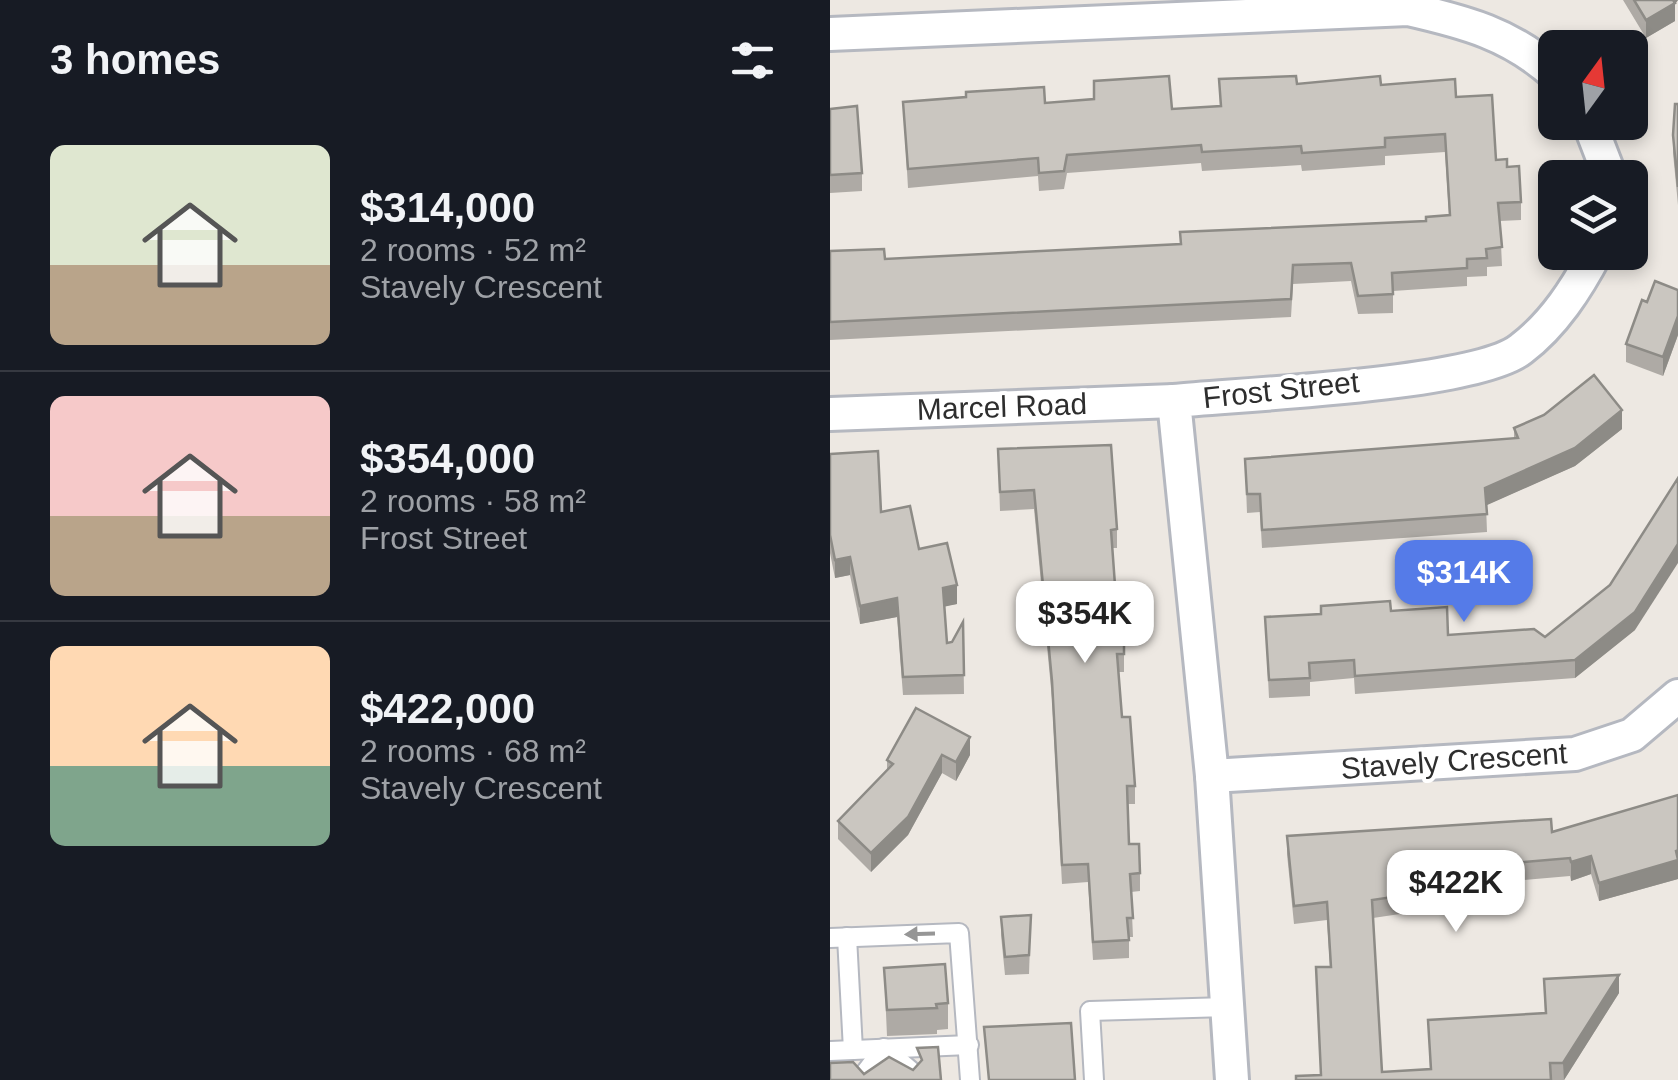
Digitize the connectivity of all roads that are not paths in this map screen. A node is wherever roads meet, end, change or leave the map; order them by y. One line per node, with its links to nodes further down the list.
1 (830, 34): 2 (street)
2 (1538, 58)
3 (1586, 270): 4 (street, Frost Street)
4 (1174, 401): 5 (street, Marcel Road); 7 (street, Frost Street)
5 (830, 414)
6 (1678, 696): 7 (street, Stavely Crescent)
7 (1212, 776): 9 (street, Frost Street)
8 (838, 938): 10 (lane, one-way to 8); 12 (lane)
9 (1227, 1007): 17 (lane); 18 (street, Frost Street)
10 (969, 1045): 11 (lane); 16 (lane)
11 (884, 1048): 12 (lane); 14 (lane); 15 (lane)
12 (853, 1050): 13 (lane)
13 (830, 1051)
14 (910, 1070)
15 (864, 1072)
16 (970, 1080)
17 (1094, 1080)
18 (1232, 1080)

